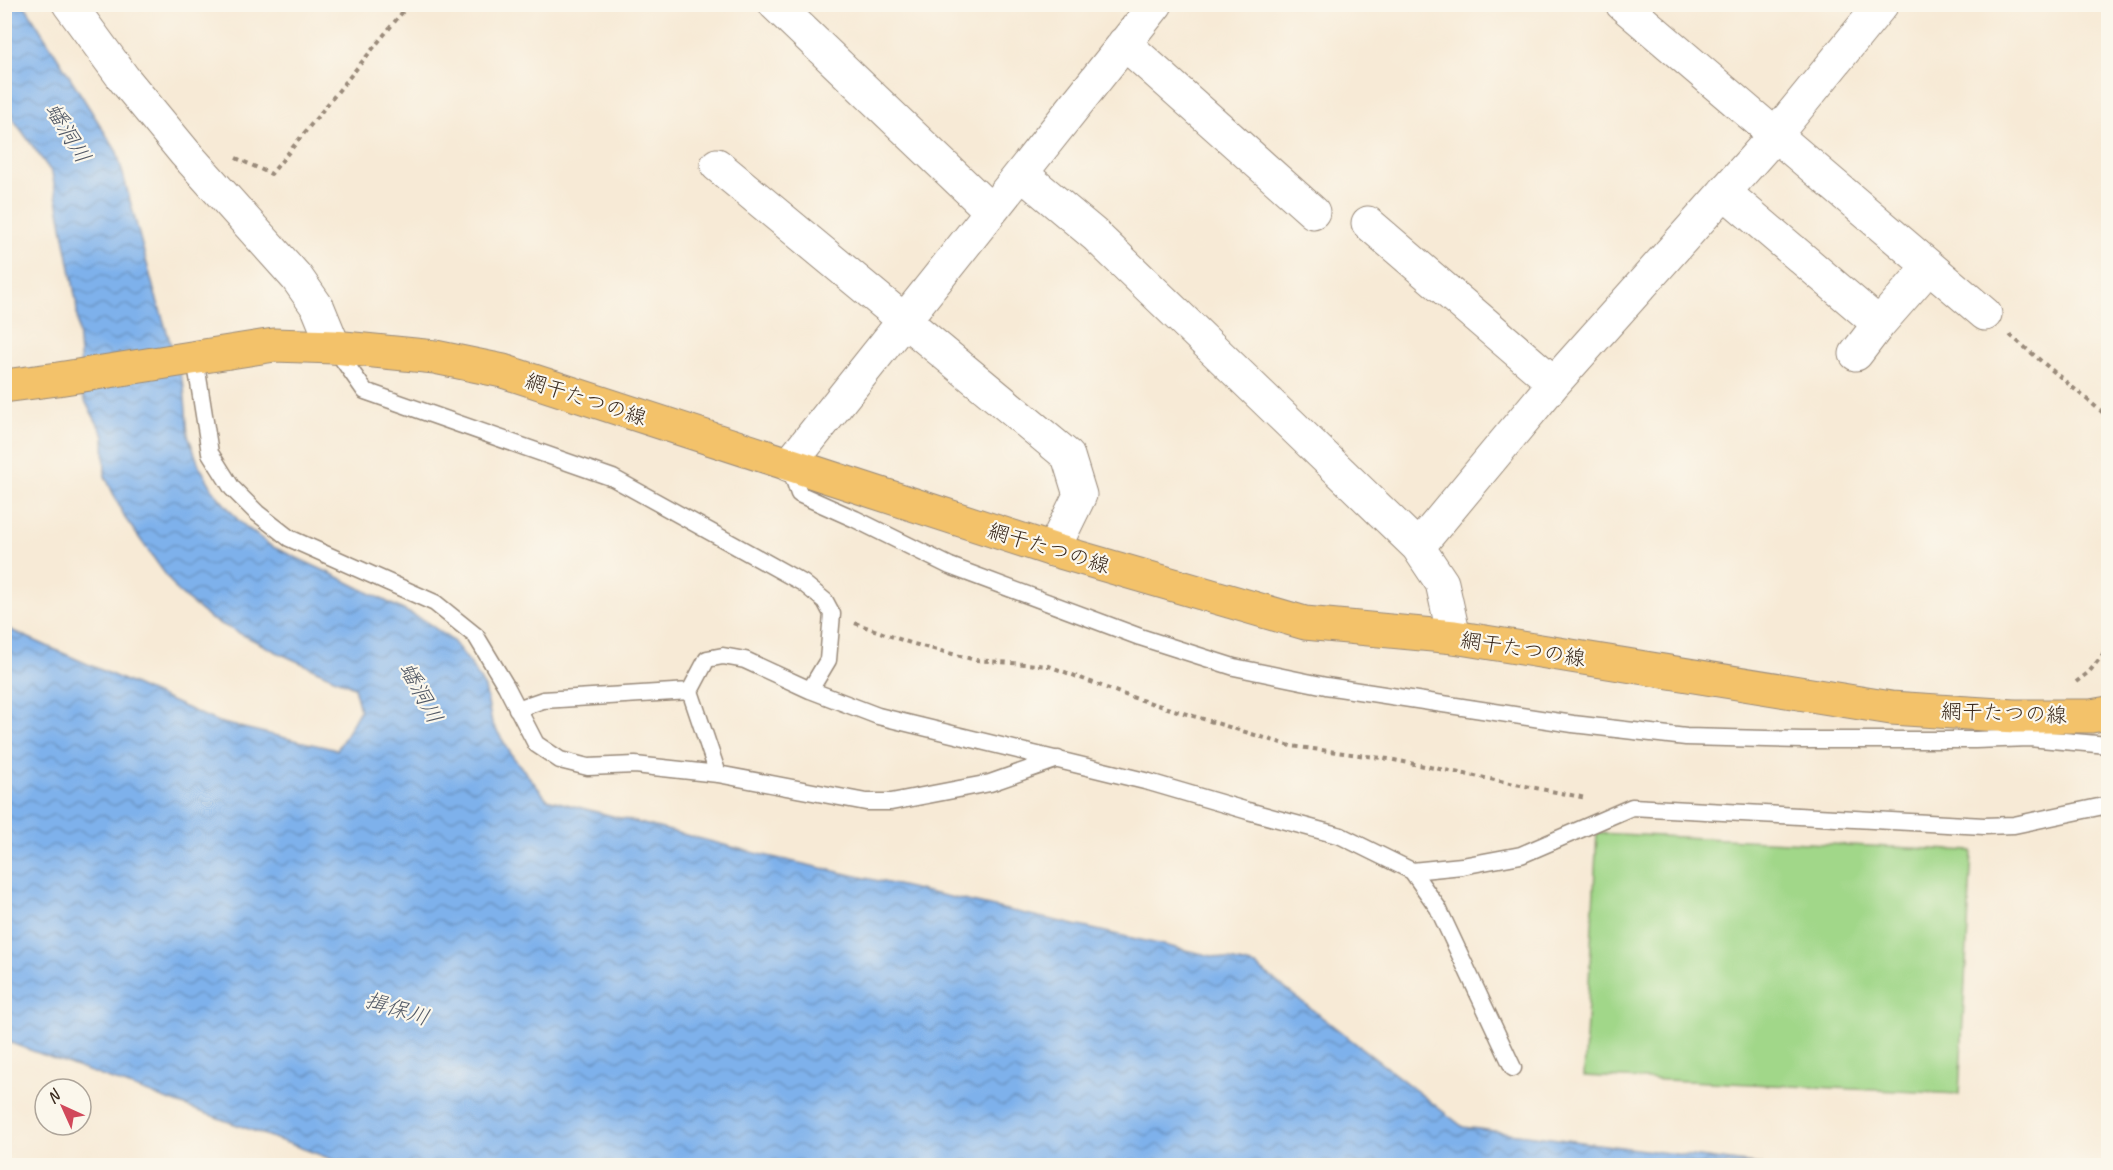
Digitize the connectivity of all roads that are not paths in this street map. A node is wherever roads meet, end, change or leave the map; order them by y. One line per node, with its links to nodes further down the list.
1 (69, 4): 18 (street)
2 (776, 4): 11 (street)
3 (1156, 4): 6 (street)
4 (1622, 4): 7 (street)
5 (1882, 4): 7 (street)
6 (1124, 43): 9 (street); 12 (street)
7 (1776, 134): 10 (street); 14 (street)
8 (717, 165): 16 (street)
9 (1022, 174): 11 (street); 24 (street)
10 (1724, 192): 17 (street); 21 (street)
11 (990, 210): 16 (street)
12 (1313, 212)
13 (1368, 223): 21 (street)
14 (1929, 267): 15 (street); 17 (street)
15 (1985, 314)
16 (904, 319): 23 (street); 25 (street)
17 (1879, 324): 19 (street)
18 (334, 348): 20 (main road, 網干たつの線); 23 (main road, 網干たつの線); 27 (lane)
19 (1856, 354)
20 (195, 358): 22 (main road, 網干たつの線); 29 (lane)
21 (1554, 383): 24 (street)
22 (4, 386)
23 (789, 465): 25 (main road, 網干たつの線); 31 (lane)
24 (1418, 547): 26 (street)
25 (1053, 550): 26 (main road, 網干たつの線)
26 (1454, 637): 31 (main road, 網干たつの線)
27 (810, 690): 28 (lane); 33 (lane)
28 (690, 691): 29 (lane); 34 (lane)
29 (517, 709): 34 (lane)
30 (2109, 713): 31 (main road, 網干たつの線)
31 (2022, 727): 32 (lane)
32 (2109, 745)
33 (1058, 759): 34 (lane); 36 (lane)
34 (718, 774)
35 (2109, 805): 36 (lane)
36 (1412, 871): 37 (lane)
37 (1513, 1068)

